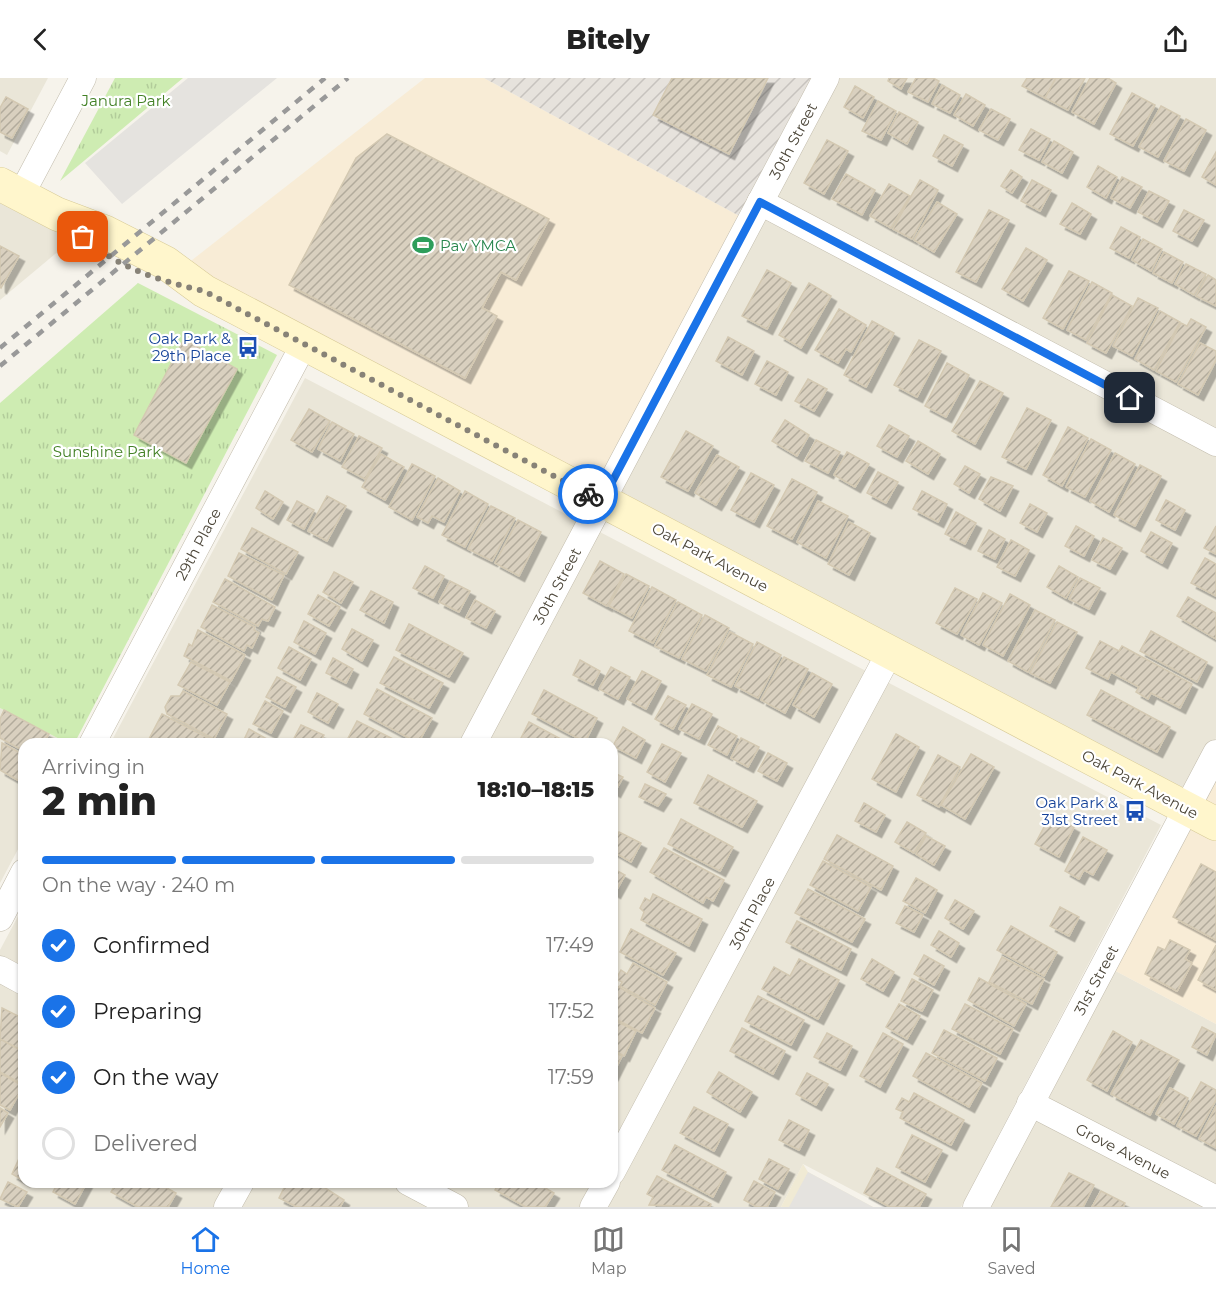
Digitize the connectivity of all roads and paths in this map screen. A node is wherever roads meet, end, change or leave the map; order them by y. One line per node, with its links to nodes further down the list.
1 (83, 78): 3 (street)
2 (826, 78): 4 (street, 30th Street)
3 (10, 190): 5 (street, Oak Park Avenue)
4 (760, 202): 6 (street); 7 (street, 30th Street)
5 (304, 344): 7 (street, Oak Park Avenue); 9 (street, 29th Place)
6 (1216, 443)
7 (602, 501): 8 (street, Oak Park Avenue); 10 (street, 30th Street)
8 (890, 652): 12 (street, Oak Park Avenue); 19 (street, 30th Place)
9 (95, 738)
10 (476, 738)
11 (1216, 753): 12 (street, 31st Street)
12 (1187, 808): 13 (street, Oak Park Avenue); 18 (street, 31st Street)
13 (1216, 824)
14 (18, 884): 15 (street)
15 (0, 918)
16 (0, 969): 17 (street)
17 (18, 979)
18 (1030, 1103): 23 (street, Grove Avenue); 27 (street, 31st Street)
19 (618, 1161)
20 (238, 1188): 24 (street)
21 (419, 1188): 25 (street)
22 (604, 1188): 26 (street)
23 (1216, 1199)
24 (227, 1207)
25 (454, 1207)
26 (593, 1207)
27 (976, 1207)

